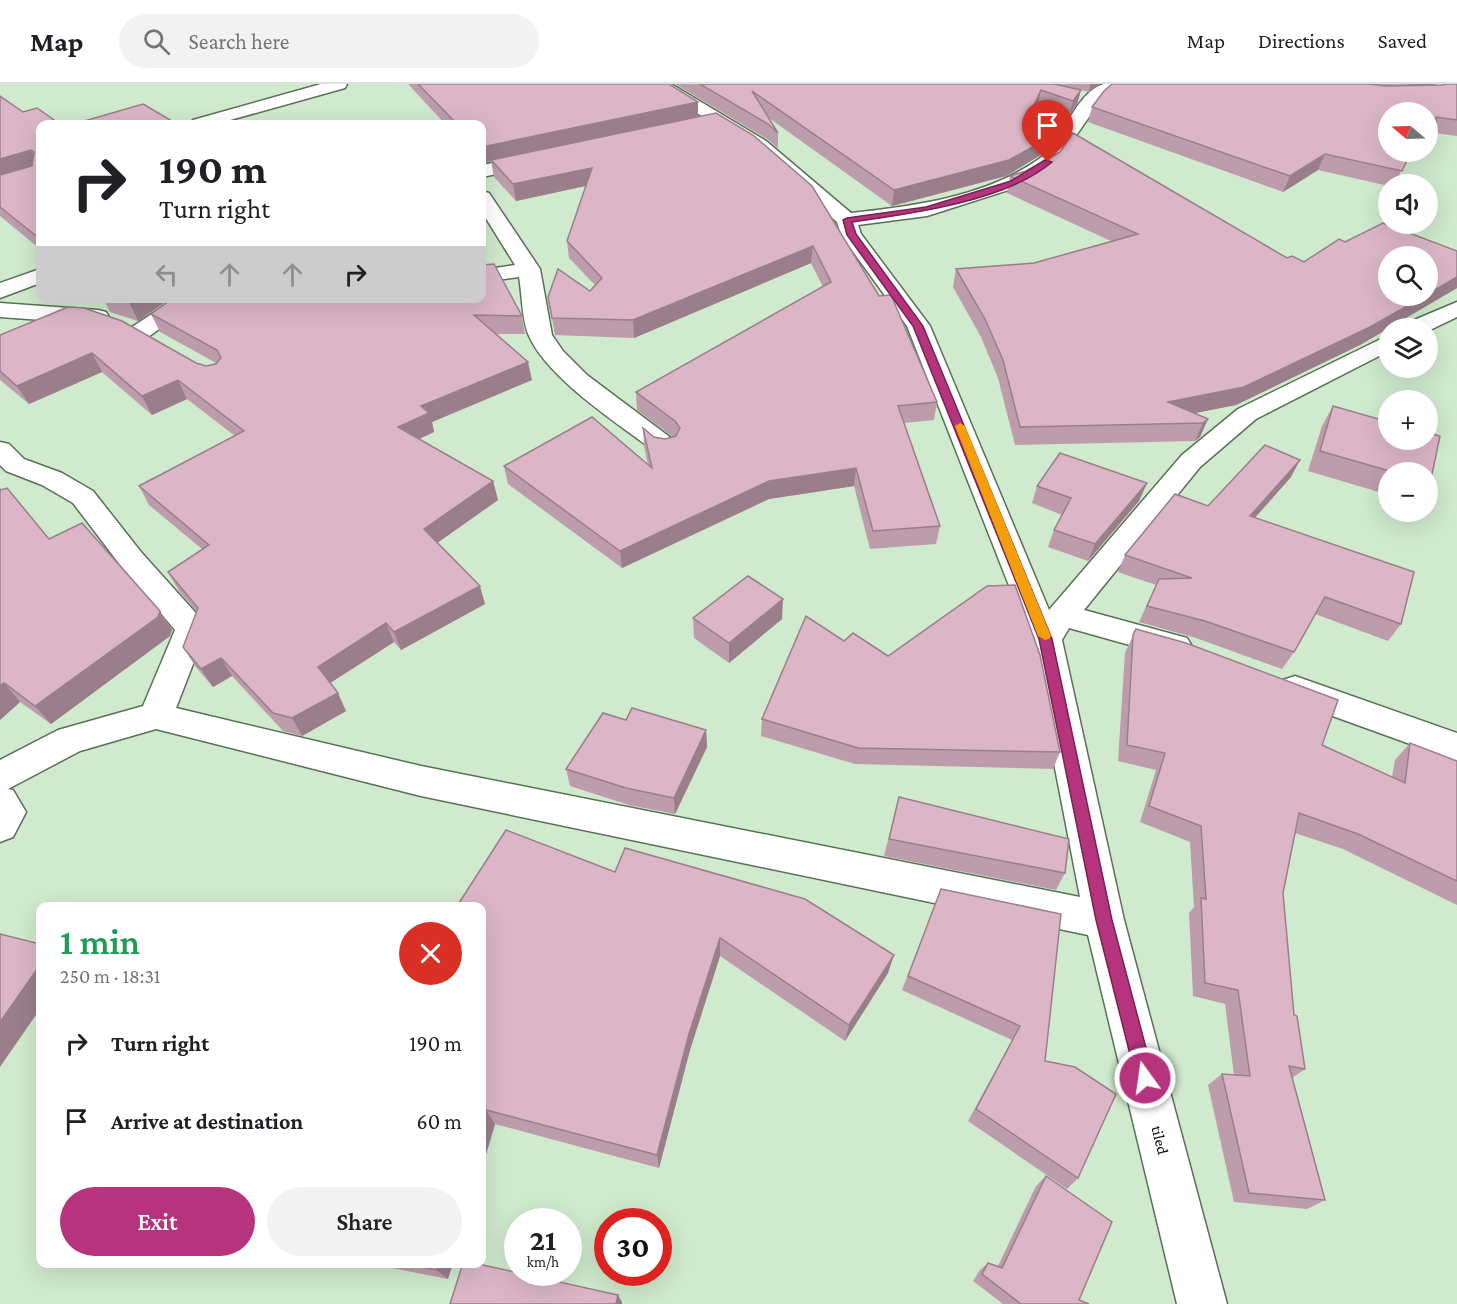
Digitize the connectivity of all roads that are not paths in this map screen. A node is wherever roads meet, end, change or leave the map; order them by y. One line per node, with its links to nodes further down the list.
1 (339, 84): 6 (street)
2 (659, 84): 7 (street, tiled)
3 (1114, 84): 5 (street)
4 (1071, 95): 5 (street)
5 (1092, 100): 12 (street)
6 (213, 120)
7 (721, 120): 8 (street); 12 (street, tiled)
8 (690, 128)
9 (552, 158): 10 (street)
10 (486, 170)
11 (486, 203): 13 (street)
12 (847, 220): 24 (street, tiled)
13 (529, 269): 14 (street); 22 (street)
14 (486, 275)
15 (36, 278): 16 (street)
16 (0, 291)
17 (187, 303): 19 (street)
18 (1457, 309): 20 (street)
19 (0, 310)
20 (1437, 318)
21 (1378, 348): 24 (street)
22 (666, 447)
23 (0, 450): 27 (street)
24 (1054, 627): 25 (street); 32 (street, tiled)
25 (1206, 656)
26 (1272, 680): 28 (street)
27 (156, 716): 29 (street); 32 (street)
28 (1457, 747)
29 (0, 777)
30 (0, 801): 31 (street)
31 (0, 826)
32 (1104, 920): 33 (street, tiled)
33 (1202, 1304)

